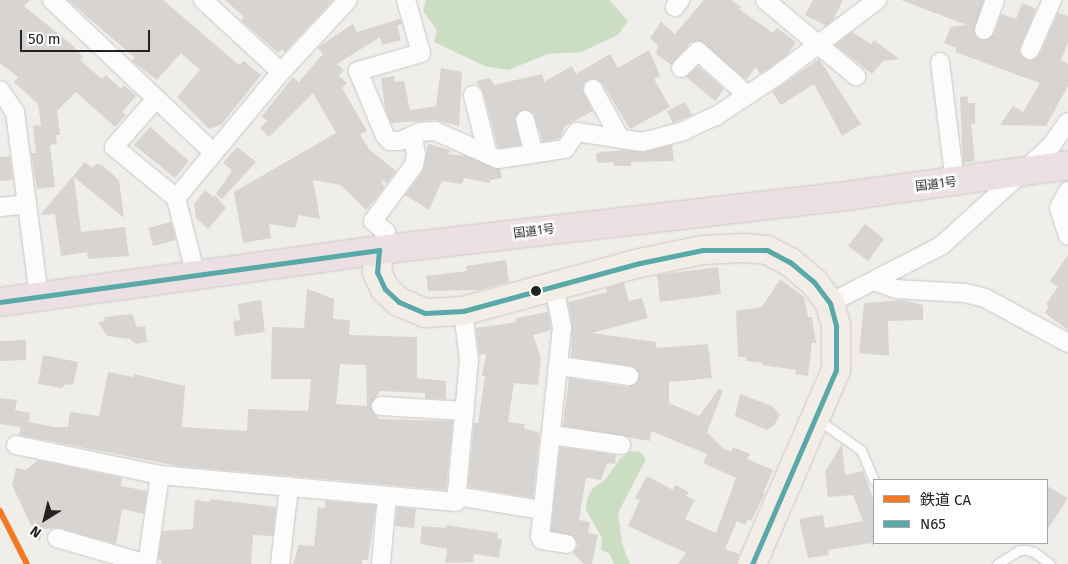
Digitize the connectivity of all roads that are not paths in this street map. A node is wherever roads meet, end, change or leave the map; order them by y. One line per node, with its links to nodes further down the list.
1 (52, 0): 20 (street)
2 (203, 0): 14 (street)
3 (348, 0): 14 (street)
4 (406, 0): 23 (street)
5 (765, 0): 10 (street)
6 (877, 0): 10 (street)
7 (995, 0): 9 (street)
8 (1052, 0): 11 (street)
9 (984, 30)
10 (817, 44): 15 (street); 19 (street)
11 (1030, 50)
12 (940, 62): 30 (street)
13 (681, 68): 19 (street)
14 (281, 72): 25 (street)
15 (856, 76)
16 (593, 89): 24 (street)
17 (0, 90): 33 (street)
18 (473, 95): 27 (street)
19 (747, 95): 24 (street)
20 (156, 99): 25 (street); 32 (street)
21 (525, 120): 26 (street)
22 (1068, 122): 29 (street)
23 (413, 135): 27 (street); 36 (street)
24 (620, 138): 26 (street)
25 (213, 152): 32 (street)
26 (534, 153): 27 (street)
27 (488, 155)
28 (1068, 165): 29 (highway, 国道1号)
29 (1021, 174): 30 (highway, 国道1号); 38 (street)
30 (955, 182): 36 (highway, 国道1号)
31 (1068, 191): 35 (street)
32 (176, 198): 37 (street)
33 (27, 204): 34 (street); 40 (street)
34 (0, 207)
35 (1068, 236)
36 (379, 250): 37 (highway, 国道1号); 43 (main road)
37 (196, 276): 40 (highway, 国道1号)
38 (877, 282): 42 (street); 44 (street)
39 (554, 287): 42 (main road); 43 (main road); 45 (street)
40 (39, 296): 41 (highway, 国道1号)
41 (0, 302)
42 (830, 303): 49 (main road)
43 (463, 311): 48 (street)
44 (1068, 343)
45 (560, 366): 46 (street); 50 (street)
46 (629, 376)
47 (380, 406): 48 (street)
48 (465, 411): 57 (street)
49 (817, 419): 54 (lane); 64 (main road)
50 (552, 435): 52 (street); 58 (street)
51 (16, 445): 53 (street)
52 (621, 445)
53 (160, 475): 55 (street); 61 (street)
54 (874, 479)
55 (289, 487): 56 (street); 62 (street)
56 (387, 496): 57 (street); 63 (street)
57 (457, 496): 58 (street)
58 (542, 510): 60 (street)
59 (57, 538): 61 (street)
60 (568, 544)
61 (147, 564)
62 (280, 564)
63 (381, 564)
64 (752, 564)
65 (997, 564): 66 (lane)
66 (1050, 564)

